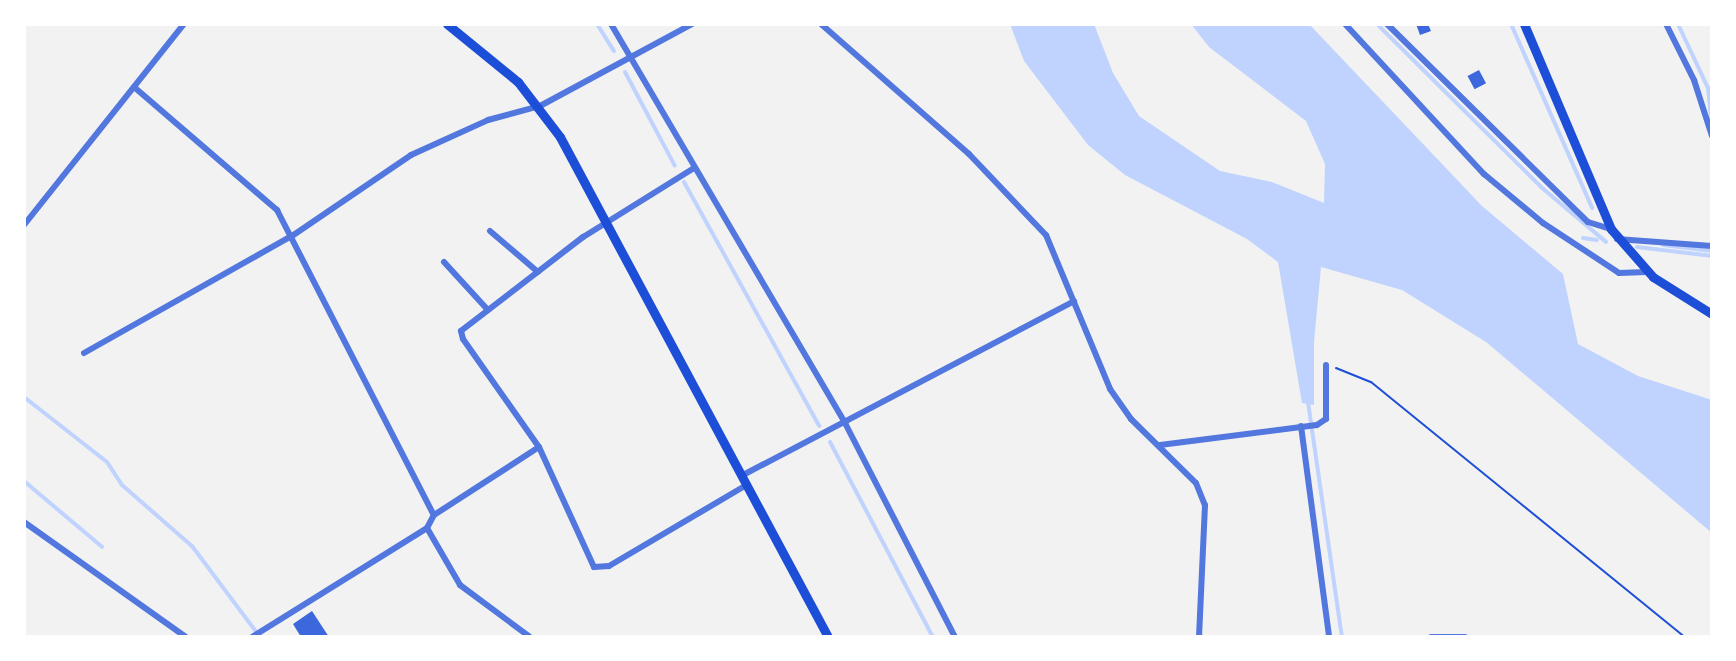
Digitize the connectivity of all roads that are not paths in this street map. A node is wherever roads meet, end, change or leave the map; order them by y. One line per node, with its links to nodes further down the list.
1 (184, 24): 11 (street)
2 (447, 24): 12 (main road)
3 (611, 24): 10 (street)
4 (692, 24): 10 (street)
5 (821, 24): 25 (street)
6 (1345, 24): 24 (street)
7 (1387, 24): 17 (street)
8 (1524, 24): 17 (main road)
9 (1666, 24): 13 (street)
10 (630, 57): 12 (street); 14 (street)
11 (134, 87): 16 (street); 19 (street)
12 (540, 106): 15 (main road); 19 (street)
13 (1712, 136)
14 (694, 168): 15 (street); 30 (street)
15 (607, 220): 23 (street); 34 (main road)
16 (24, 225)
17 (1611, 229): 20 (main road)
18 (490, 231): 23 (street)
19 (292, 236): 28 (street); 35 (street)
20 (1617, 239): 21 (street); 24 (main road)
21 (1712, 246)
22 (444, 262): 26 (street)
23 (538, 272): 26 (street)
24 (1647, 272): 27 (main road)
25 (1074, 301): 30 (street); 32 (street)
26 (488, 310): 33 (street)
27 (1712, 314)
28 (84, 353)
29 (1326, 365): 31 (street)
30 (845, 423): 34 (street); 42 (street)
31 (1302, 426): 32 (street); 44 (street)
32 (1160, 445): 43 (street)
33 (539, 447): 34 (street); 35 (street)
34 (745, 480): 41 (main road)
35 (434, 515): 37 (street)
36 (24, 522): 38 (street)
37 (427, 528): 39 (street); 40 (street)
38 (186, 637)
39 (252, 637)
40 (530, 637)
41 (828, 637)
42 (955, 637)
43 (1199, 637)
44 (1329, 637)
45 (1431, 637): 46 (street)
46 (1465, 637)

